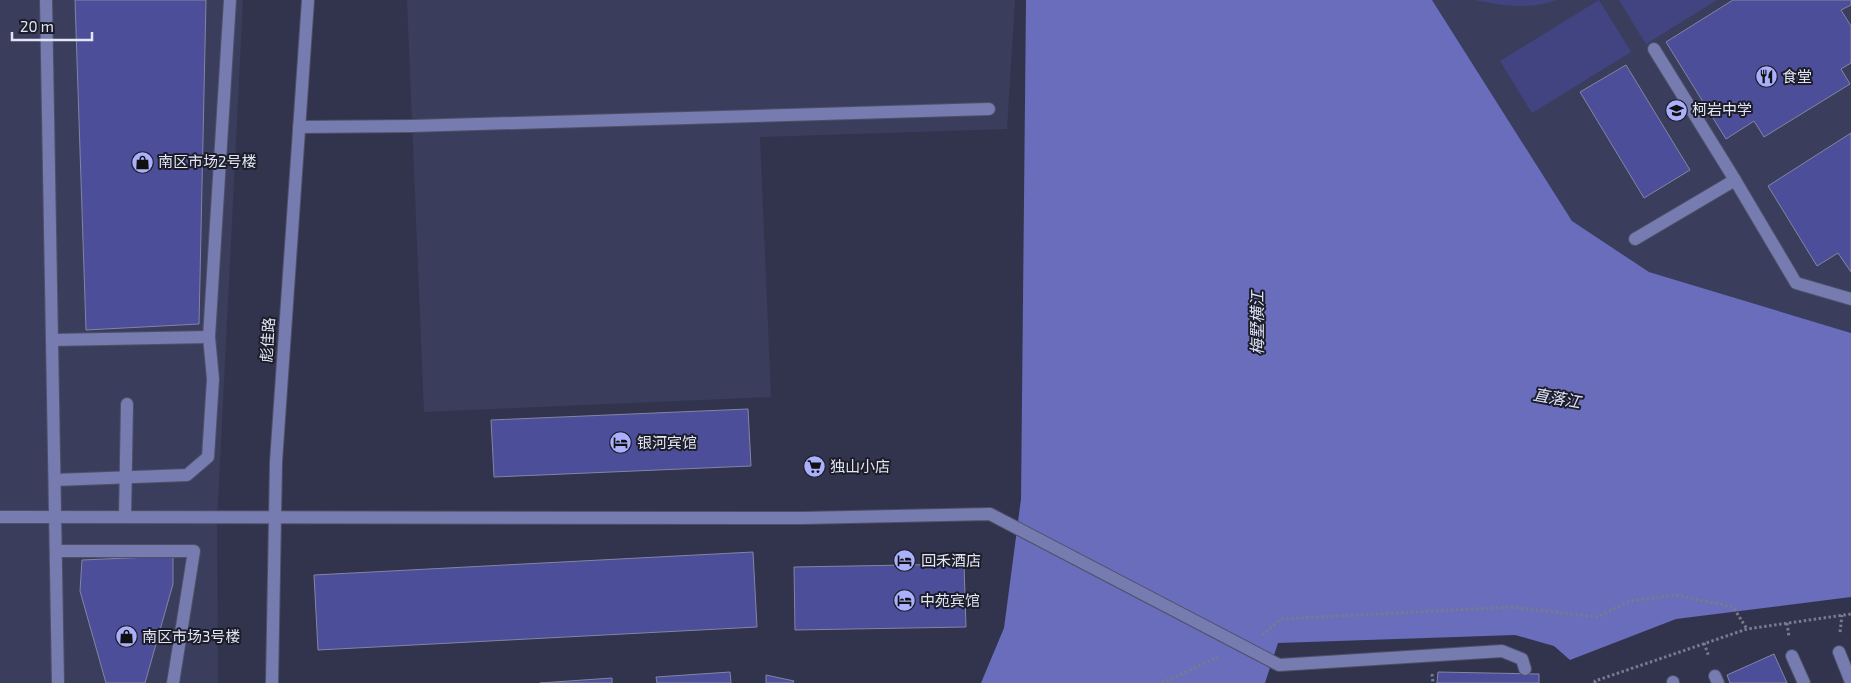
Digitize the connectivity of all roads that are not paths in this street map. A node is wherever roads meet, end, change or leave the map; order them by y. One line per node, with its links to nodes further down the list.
1 (46, 0): 11 (street)
2 (230, 0): 10 (street)
3 (308, 0): 6 (street, 彪佳路)
4 (1654, 49): 7 (street)
5 (989, 109): 6 (street)
6 (300, 127): 18 (street, 彪佳路)
7 (1735, 180): 8 (street); 9 (street)
8 (1635, 239)
9 (1851, 299)
10 (209, 336): 11 (street); 13 (street)
11 (52, 340): 14 (street)
12 (127, 404): 13 (street)
13 (126, 477): 14 (street); 17 (street)
14 (55, 480): 16 (street)
15 (0, 517): 16 (street)
16 (55, 517): 17 (street); 19 (street)
17 (124, 517): 18 (street)
18 (275, 518): 22 (street); 26 (street, 彪佳路)
19 (56, 551): 24 (street); 25 (street)
20 (1839, 652): 23 (street)
21 (1792, 656): 27 (street)
22 (1525, 669)
23 (1851, 682)
24 (58, 683)
25 (173, 683)
26 (272, 683)
27 (1804, 683)

